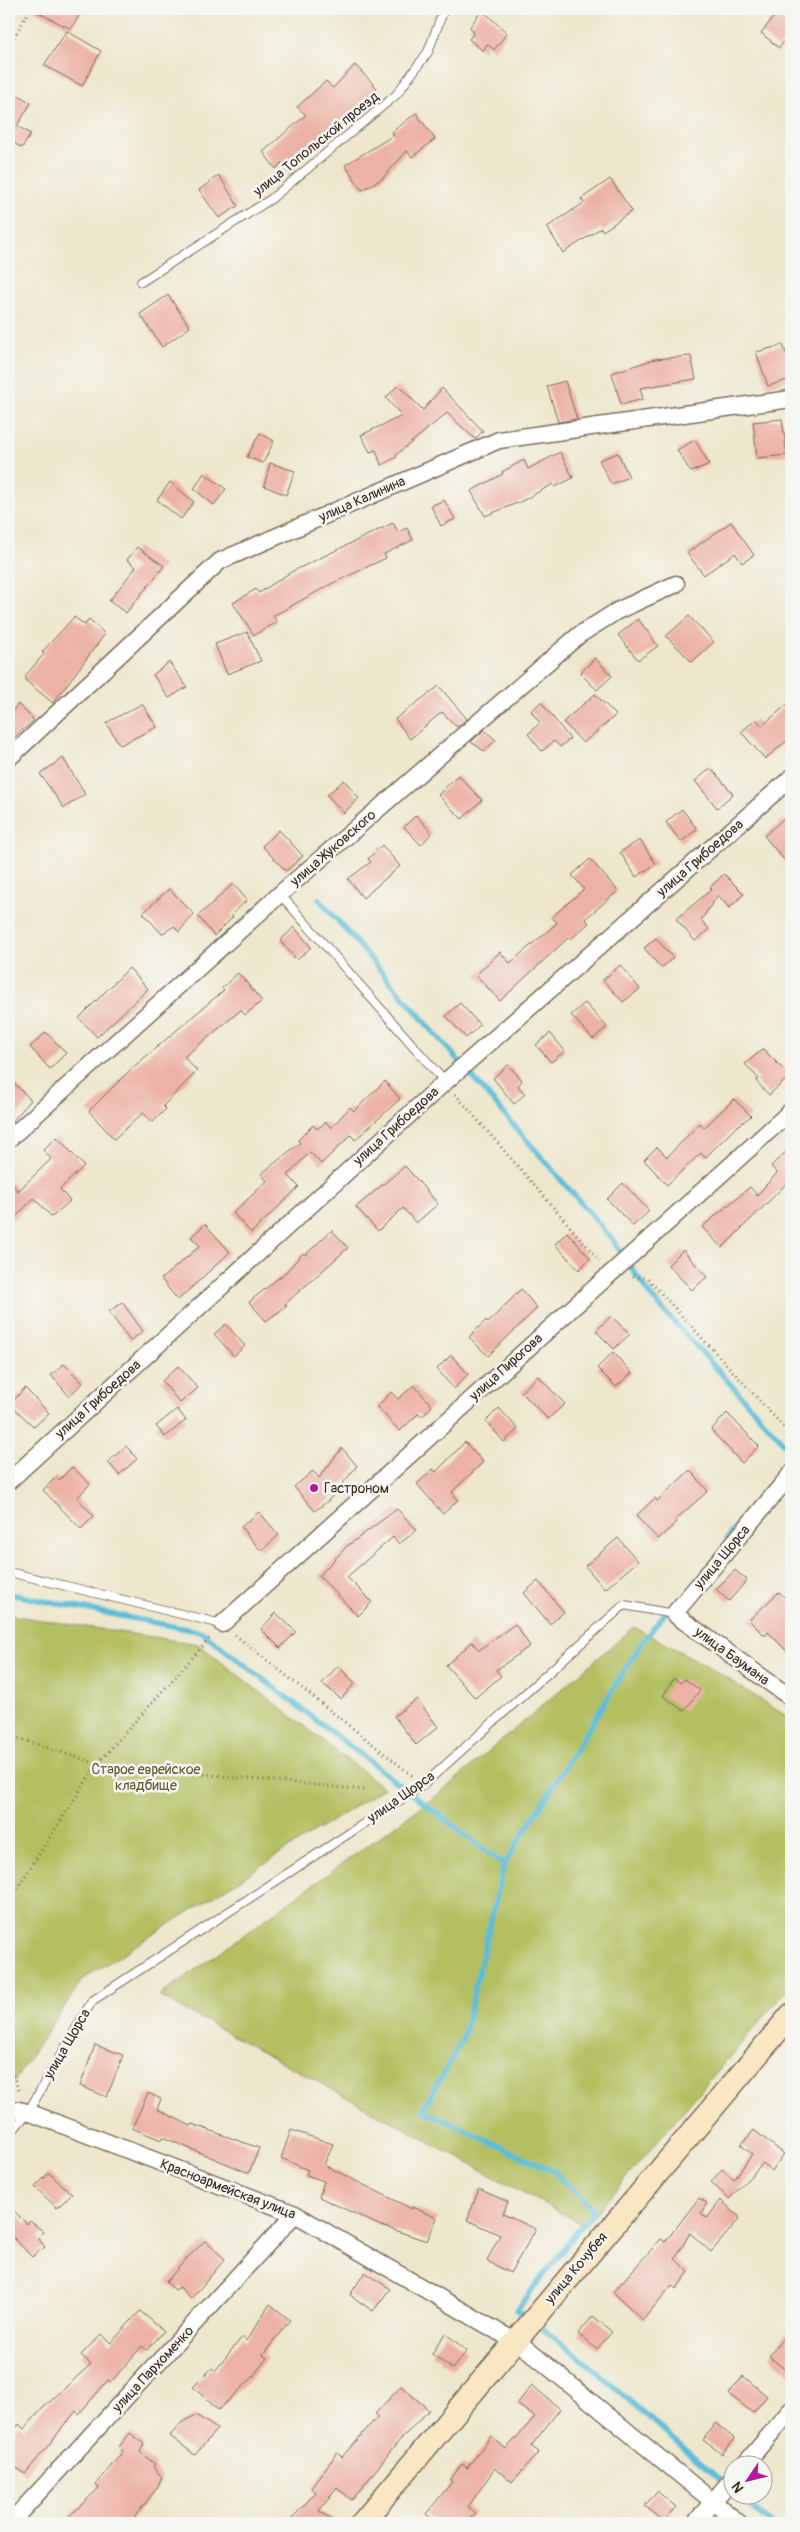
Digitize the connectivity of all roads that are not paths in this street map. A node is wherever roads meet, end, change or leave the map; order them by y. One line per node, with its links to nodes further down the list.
1 (444, 9): 2 (lane, улица Топольской проезд)
2 (141, 282)
3 (791, 399): 5 (street, улица Калинина)
4 (676, 584): 7 (street, улица Жуковского)
5 (9, 758)
6 (791, 778): 8 (street, улица Грибоедова)
7 (280, 894): 8 (lane); 10 (street, улица Жуковского)
8 (445, 1082): 12 (street, улица Грибоедова)
9 (791, 1111): 15 (street, улица Пирогова)
10 (9, 1139)
11 (791, 1474): 14 (street, улица Щорса)
12 (9, 1481)
13 (9, 1572): 15 (lane)
14 (674, 1614): 16 (street, улица Баумана); 19 (lane, улица Щорса)
15 (222, 1624)
16 (791, 1698)
17 (791, 2014): 22 (main road, улица Кочубея)
18 (9, 2108): 19 (street, Красноармейская улица)
19 (28, 2112): 20 (lane, улица Щорса); 21 (street, Красноармейская улица)
20 (9, 2135)
21 (295, 2214): 22 (street, Красноармейская улица); 27 (street, улица Пархоменко)
22 (514, 2341): 26 (street, Красноармейская улица); 28 (main road, улица Кочубея)
23 (791, 2410): 24 (street)
24 (754, 2454)
25 (722, 2492): 26 (street)
26 (713, 2502): 29 (street); 30 (street, Красноармейская улица)
27 (10, 2523)
28 (362, 2523)
29 (695, 2523)
30 (739, 2523)

